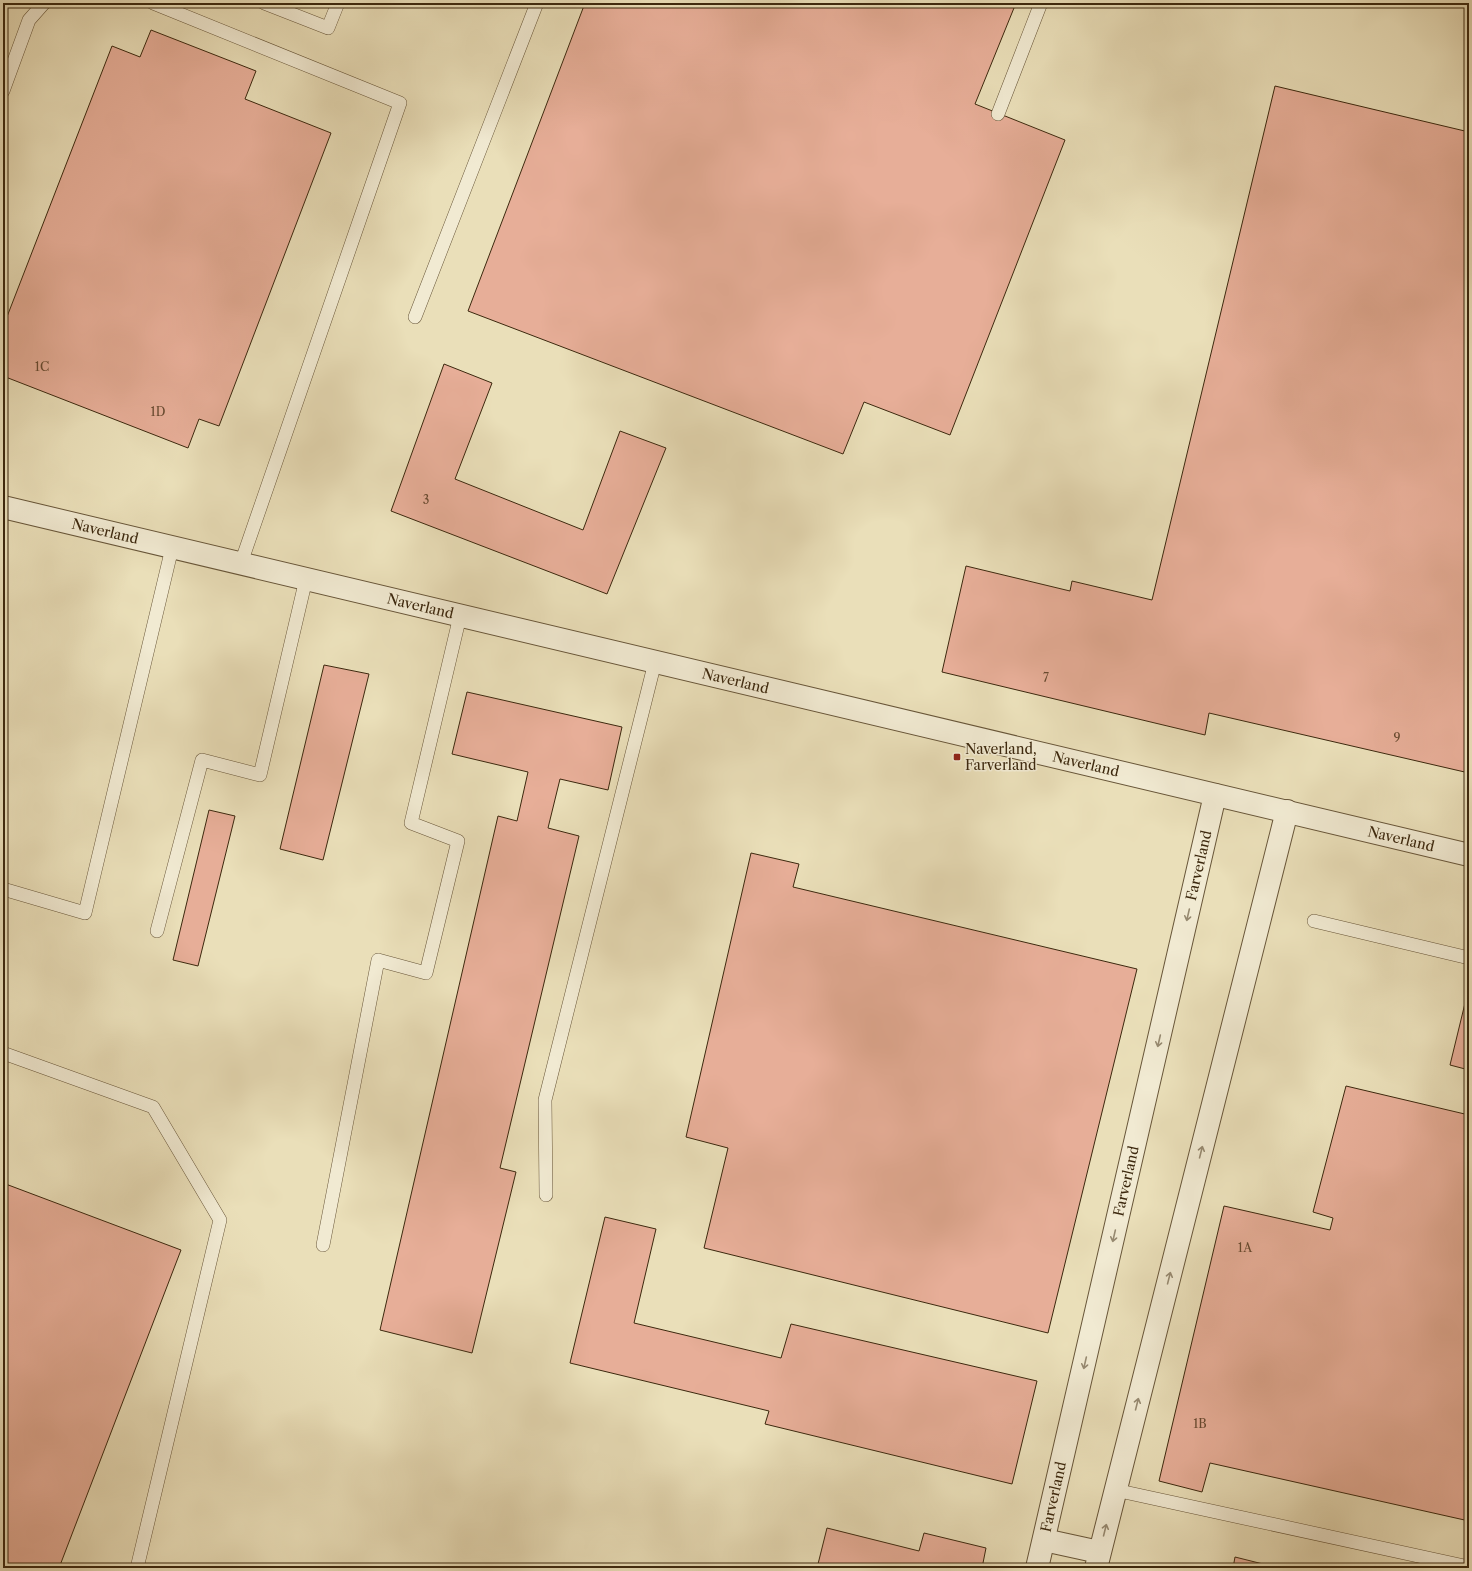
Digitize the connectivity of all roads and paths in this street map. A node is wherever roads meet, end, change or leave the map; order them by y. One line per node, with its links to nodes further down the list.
1 (44, 3): 7 (lane)
2 (153, 3): 12 (lane)
3 (264, 3): 4 (lane)
4 (338, 3)
5 (537, 3): 9 (lane)
6 (1042, 3): 8 (lane)
7 (3, 91)
8 (998, 114)
9 (415, 317)
10 (3, 507): 11 (street, Naverland)
11 (172, 548): 12 (street, Naverland); 19 (lane)
12 (241, 563): 13 (street, Naverland)
13 (306, 579): 14 (street, Naverland); 21 (lane)
14 (460, 616): 15 (street, Naverland); 25 (lane)
15 (655, 662): 16 (street, Naverland); 24 (lane)
16 (1215, 795): 17 (street, Naverland); 27 (street, Farverland, one-way to 27)
17 (1287, 811): 18 (street, Naverland); 26 (street, one-way to 17)
18 (1469, 856)
19 (3, 889)
20 (1314, 921): 22 (lane)
21 (157, 931)
22 (1469, 958)
23 (3, 1053): 30 (lane)
24 (546, 1195)
25 (323, 1245)
26 (1115, 1490): 28 (street, one-way to 26); 29 (lane)
27 (1044, 1540): 28 (street); 31 (street, Farverland)
28 (1098, 1560)
29 (1469, 1567)
30 (137, 1568)
31 (1037, 1568)

